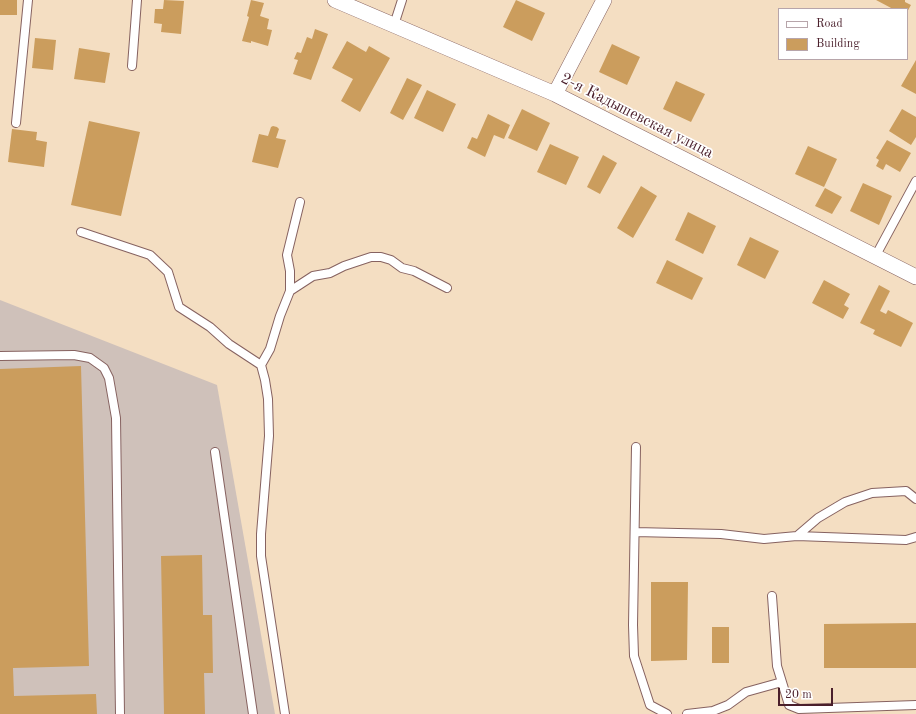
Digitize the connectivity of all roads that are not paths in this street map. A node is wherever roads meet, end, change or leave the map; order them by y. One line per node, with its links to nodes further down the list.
1 (28, 0): 9 (lane)
2 (137, 0): 7 (lane)
3 (335, 0): 6 (street, 2-я Кадышевская улица)
4 (402, 0): 6 (lane)
5 (604, 0): 8 (street)
6 (394, 25): 8 (street, 2-я Кадышевская улица)
7 (132, 66)
8 (555, 94): 13 (street, 2-я Кадышевская улица)
9 (16, 123)
10 (916, 181): 13 (lane)
11 (300, 202): 16 (lane)
12 (81, 232): 18 (lane)
13 (875, 257): 14 (street, 2-я Кадышевская улица)
14 (916, 278)
15 (447, 288): 16 (lane)
16 (290, 291): 18 (lane)
17 (0, 356): 28 (lane)
18 (261, 366): 30 (lane)
19 (636, 447): 22 (lane)
20 (214, 452): 29 (lane)
21 (916, 498): 23 (lane)
22 (635, 532): 23 (lane); 31 (lane)
23 (797, 536): 24 (lane)
24 (916, 537)
25 (772, 596): 26 (lane)
26 (782, 682): 27 (lane); 32 (lane)
27 (916, 705)
28 (120, 714)
29 (253, 714)
30 (285, 714)
31 (668, 714)
32 (687, 714)

